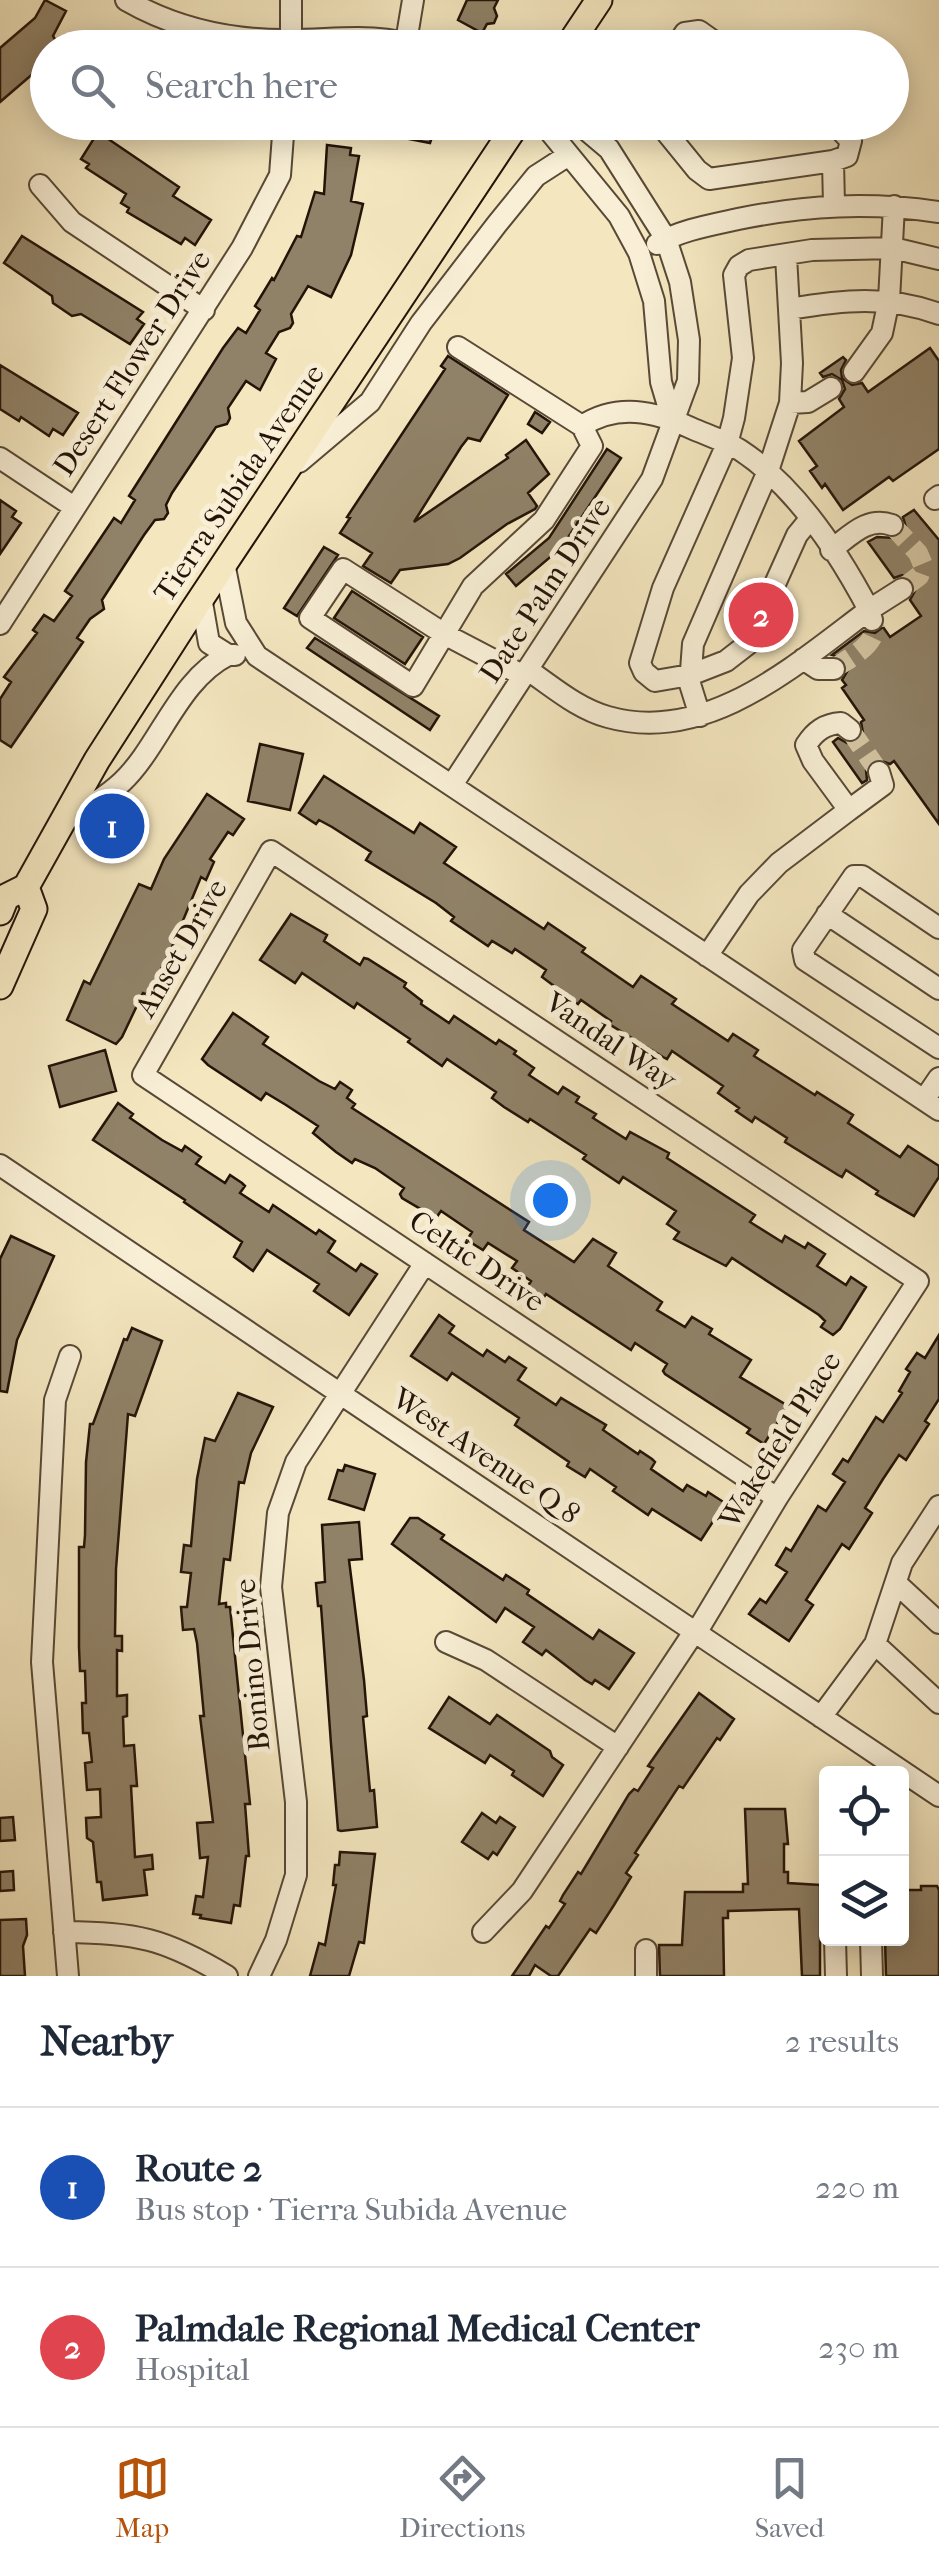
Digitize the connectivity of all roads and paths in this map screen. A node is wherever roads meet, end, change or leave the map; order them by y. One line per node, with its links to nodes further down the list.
1 (126, 0): 5 (street)
2 (291, 0): 6 (street)
3 (413, 0): 7 (street)
4 (599, 0): 8 (main road)
5 (194, 30)
6 (291, 30)
7 (414, 30)
8 (579, 30)
9 (283, 140): 28 (street, Desert Flower Drive)
10 (506, 140): 39 (main road, Tierra Subida Avenue)
11 (555, 140): 15 (street)
12 (599, 140): 21 (street, Date Palm Drive)
13 (673, 140): 16 (street)
14 (849, 140): 16 (street)
15 (567, 156): 23 (street); 39 (street)
16 (833, 161): 18 (street)
17 (40, 186): 28 (street)
18 (834, 205): 19 (street); 21 (street)
19 (894, 206): 20 (street); 22 (street)
20 (939, 212)
21 (666, 238): 23 (street); 34 (street, Date Palm Drive)
22 (893, 248): 24 (street); 25 (street); 26 (street)
23 (639, 253): 34 (street)
24 (786, 256): 27 (street); 36 (street)
25 (939, 260)
26 (889, 300): 27 (street); 29 (street); 31 (street)
27 (790, 309): 33 (street)
28 (204, 310): 40 (street, Desert Flower Drive)
29 (939, 314)
30 (458, 347): 35 (street)
31 (854, 372)
32 (831, 388): 33 (street)
33 (790, 403): 38 (street)
34 (672, 419): 35 (street); 36 (street); 54 (street, Date Palm Drive)
35 (582, 426): 49 (street)
36 (726, 444): 38 (street); 55 (street)
37 (0, 458): 40 (street)
38 (768, 471): 41 (street); 55 (street)
39 (282, 476): 44 (main road, Tierra Subida Avenue)
40 (74, 507): 48 (street, Desert Flower Drive)
41 (810, 519): 43 (street); 55 (street)
42 (892, 525): 43 (street)
43 (831, 550): 47 (street)
44 (224, 563): 46 (main road, Tierra Subida Avenue); 51 (street)
45 (902, 590): 47 (street)
46 (201, 597): 50 (street); 61 (main road, Tierra Subida Avenue)
47 (871, 616): 52 (street)
48 (0, 624)
49 (446, 635): 49 (street); 54 (street)
50 (228, 655): 51 (street); 61 (street)
51 (257, 656): 59 (street)
52 (803, 659): 53 (street); 56 (street)
53 (834, 669)
54 (526, 673): 56 (street); 59 (street, Date Palm Drive)
55 (690, 675): 56 (street)
56 (700, 716)
57 (850, 730): 60 (street)
58 (878, 772): 60 (street)
59 (452, 786): 67 (street)
60 (849, 810): 67 (street)
61 (60, 822): 63 (main road, Tierra Subida Avenue)
62 (272, 851): 71 (street, Anset Drive); 76 (street, Vandal Way)
63 (26, 887): 64 (main road, Tierra Subida Avenue); 68 (main road, Tierra Subida Avenue)
64 (0, 912)
65 (827, 914): 66 (street); 69 (street); 70 (street)
66 (939, 928)
67 (707, 956): 73 (street)
68 (0, 986)
69 (939, 989)
70 (939, 1048)
71 (143, 1075): 75 (street, Celtic Drive)
72 (939, 1078): 73 (street)
73 (932, 1105)
74 (0, 1165): 78 (street, West Avenue Q 8)
75 (425, 1263): 78 (street, Bonino Drive); 79 (street, Celtic Drive)
76 (918, 1281): 79 (street, Wakefield Place)
77 (70, 1356): 90 (street)
78 (342, 1394): 83 (street, West Avenue Q 8); 97 (street, Bonino Drive)
79 (777, 1498): 83 (street, Wakefield Place)
80 (939, 1506): 81 (street)
81 (896, 1583): 82 (street); 85 (street)
82 (939, 1622)
83 (695, 1632): 87 (street, West Avenue Q 8); 88 (street, Wakefield Place)
84 (446, 1642): 88 (street)
85 (875, 1644): 86 (street); 87 (street)
86 (939, 1703)
87 (821, 1717): 89 (street, West Avenue Q 8)
88 (618, 1746): 91 (street, Wakefield Place)
89 (939, 1796)
90 (64, 1932): 95 (street); 96 (street)
91 (483, 1932)
92 (835, 1946): 99 (street)
93 (871, 1946): 100 (street)
94 (646, 1950): 98 (street)
95 (68, 1976)
96 (227, 1976)
97 (259, 1976)
98 (646, 1976)
99 (836, 1976)
100 (872, 1976)

